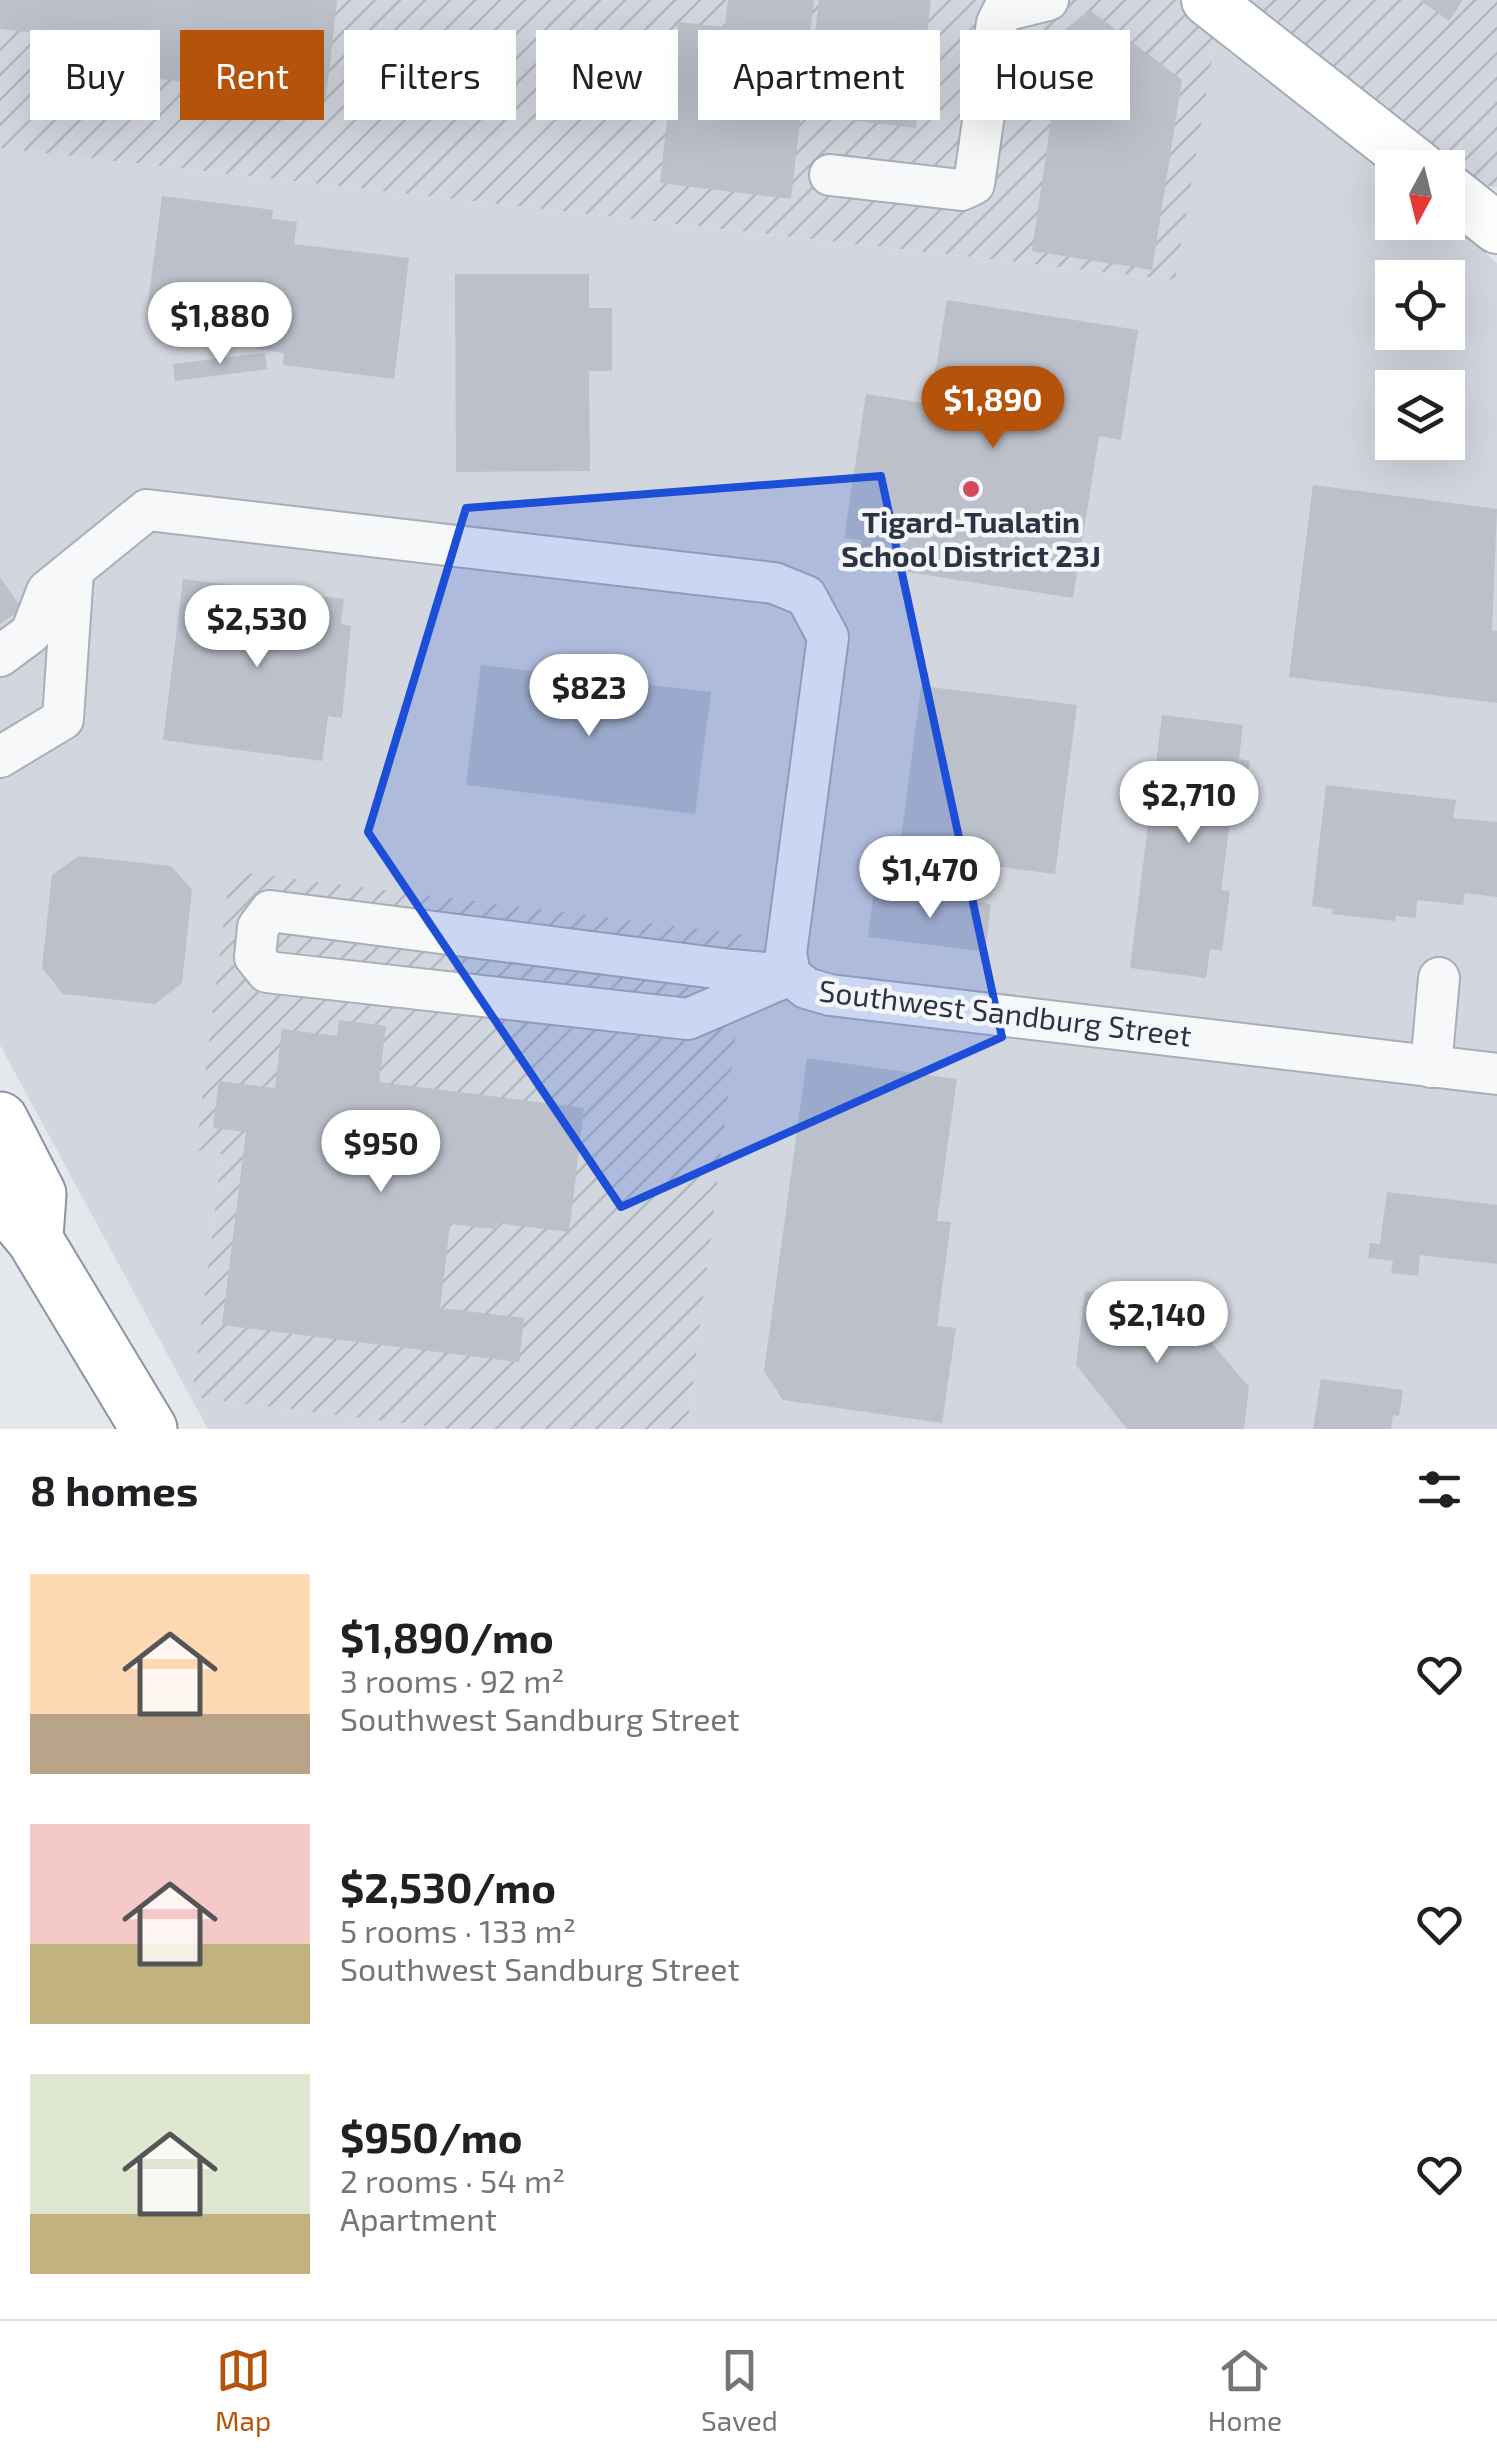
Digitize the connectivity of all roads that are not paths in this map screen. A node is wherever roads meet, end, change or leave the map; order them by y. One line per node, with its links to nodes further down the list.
1 (1048, 0): 4 (street)
2 (1207, 0): 3 (main road)
3 (1398, 150)
4 (830, 175)
5 (1465, 203): 6 (main road)
6 (1497, 228)
7 (73, 571): 8 (street); 9 (street); 10 (street, Southwest Sandburg Street)
8 (0, 656)
9 (0, 757)
10 (790, 975): 10 (street); 12 (street, Southwest Sandburg Street)
11 (1440, 978): 12 (street)
12 (1431, 1066): 13 (street, Southwest Sandburg Street)
13 (1497, 1074)
14 (0, 1120): 16 (highway)
15 (0, 1197): 16 (highway)
16 (35, 1240): 17 (highway)
17 (148, 1429)

